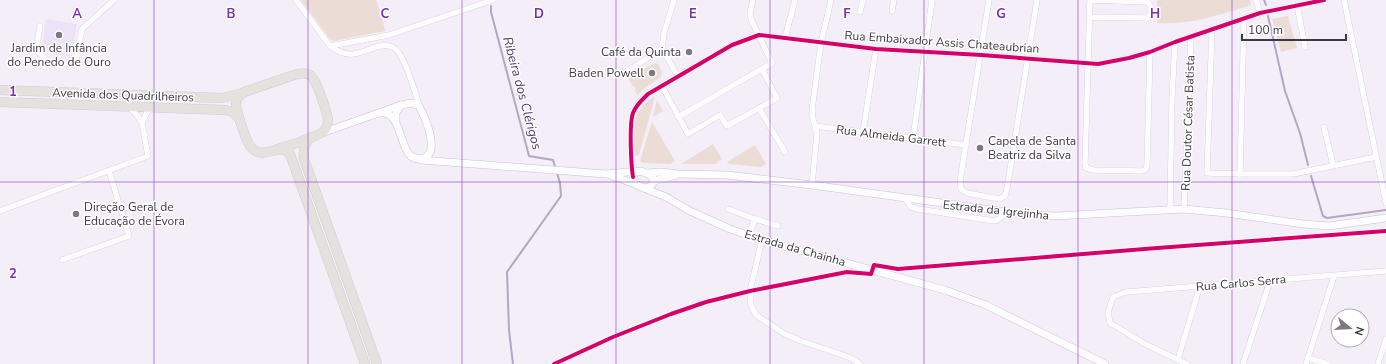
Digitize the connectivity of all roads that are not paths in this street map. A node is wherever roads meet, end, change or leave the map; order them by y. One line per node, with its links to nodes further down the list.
1 (114, 0): 23 (street)
2 (296, 0): 30 (street)
3 (493, 0): 30 (street)
4 (674, 0): 32 (street)
5 (753, 0): 25 (street)
6 (795, 0): 27 (street)
7 (831, 0): 29 (street)
8 (863, 0): 19 (street)
9 (894, 0): 18 (street)
10 (932, 0): 35 (street)
11 (989, 0): 36 (street)
12 (1037, 0): 37 (street)
13 (1090, 0): 21 (street); 21 (street)
14 (1256, 0): 20 (street)
15 (1324, 0): 17 (street, Rua Embaixador Assis Chateaubrian)
16 (1344, 0): 69 (street)
17 (1297, 5): 20 (street, Rua Embaixador Assis Chateaubrian); 31 (street)
18 (892, 11)
19 (860, 12)
20 (1260, 13): 22 (street, Rua Embaixador Assis Chateaubrian)
21 (1090, 17): 38 (street)
22 (1244, 18): 24 (street, Rua Embaixador Assis Chateaubrian); 76 (street)
23 (40, 26)
24 (1212, 29): 26 (street, Rua Embaixador Assis Chateaubrian); 76 (street)
25 (759, 35): 27 (street, Rua Embaixador Assis Chateaubrian); 39 (street); 41 (street, Rua Embaixador Assis Chateaubrian)
26 (1191, 37): 28 (street, Rua Embaixador Assis Chateaubrian); 85 (street, Rua Doutor César Batista)
27 (785, 38): 29 (street, Rua Embaixador Assis Chateaubrian)
28 (1175, 42): 34 (street, Rua Embaixador Assis Chateaubrian); 84 (street, Rua Doutor César Batista)
29 (821, 43): 33 (street, Rua Embaixador Assis Chateaubrian); 59 (street)
30 (330, 46): 42 (street)
31 (1305, 47)
32 (662, 49): 40 (street); 41 (street)
33 (876, 49): 35 (street, Rua Embaixador Assis Chateaubrian); 61 (street)
34 (1150, 52): 38 (street, Rua Embaixador Assis Chateaubrian); 38 (street)
35 (925, 53): 36 (street, Rua Embaixador Assis Chateaubrian); 63 (street)
36 (981, 55): 37 (street, Rua Embaixador Assis Chateaubrian); 65 (street)
37 (1029, 58): 38 (street, Rua Embaixador Assis Chateaubrian); 65 (street)
38 (1088, 64)
39 (762, 69): 50 (street); 54 (street)
40 (624, 73)
41 (678, 76): 43 (street, Rua Embaixador Assis Chateaubrian)
42 (412, 86): 47 (street); 51 (street)
43 (662, 86): 54 (street); 77 (street, Rua Embaixador Assis Chateaubrian)
44 (0, 90): 45 (main road, Avenida dos Quadrilheiros)
45 (244, 92): 53 (main road); 55 (main road)
46 (0, 102): 48 (main road, Avenida dos Quadrilheiros)
47 (403, 104): 51 (street); 52 (street); 56 (street)
48 (127, 106): 49 (main road, Avenida dos Quadrilheiros); 57 (street)
49 (151, 107): 55 (main road, Avenida dos Quadrilheiros); 57 (street)
50 (759, 108): 54 (street); 67 (street)
51 (421, 111): 64 (street)
52 (379, 113): 56 (street); 58 (street)
53 (326, 114): 58 (street); 62 (main road)
54 (678, 117)
55 (240, 120): 66 (main road)
56 (396, 122): 68 (street)
57 (142, 123): 72 (street)
58 (347, 124): 62 (street)
59 (815, 126): 61 (street, Rua Almeida Garrett); 79 (street)
60 (1324, 127): 71 (street)
61 (863, 132): 63 (street, Rua Almeida Garrett)
62 (316, 136): 66 (main road); 101 (main road)
63 (913, 138): 65 (street, Rua Almeida Garrett)
64 (432, 141): 68 (street); 70 (street)
65 (966, 145)
66 (271, 151): 100 (main road)
67 (785, 152)
68 (411, 156): 70 (street)
69 (1376, 157): 71 (street); 82 (street)
70 (446, 162): 74 (street)
71 (1333, 166): 76 (street)
72 (108, 171): 86 (street); 92 (street)
73 (647, 173): 75 (street); 77 (street); 78 (street)
74 (606, 174): 77 (street); 77 (street)
75 (678, 174): 78 (street); 79 (street, Estrada da Igrejinha)
76 (1240, 174)
77 (635, 176): 80 (street)
78 (654, 182): 80 (street); 81 (street)
79 (812, 185): 84 (street, Estrada da Igrejinha)
80 (644, 188): 81 (street)
81 (666, 197): 90 (street, Estrada da Chainha)
82 (1386, 204)
83 (728, 209): 88 (street)
84 (1170, 209): 85 (street, Estrada da Igrejinha)
85 (1184, 209): 87 (street, Estrada da Igrejinha)
86 (0, 211)
87 (1386, 218)
88 (755, 219): 89 (street); 90 (street)
89 (778, 226)
90 (749, 235): 91 (street, Estrada da Chainha)
91 (762, 240): 102 (street); 103 (street, Estrada da Chainha)
92 (62, 260)
93 (1386, 271): 94 (street, Rua Carlos Serra)
94 (1334, 276): 95 (street, Rua Carlos Serra); 98 (street)
95 (1270, 281): 96 (street, Rua Carlos Serra); 105 (street)
96 (1200, 286): 99 (street); 99 (street, Rua Carlos Serra)
97 (1386, 339): 108 (street)
98 (1308, 358): 106 (street); 107 (street)
99 (1178, 359): 104 (street)
100 (365, 364)
101 (377, 364)
102 (860, 364)
103 (1105, 364)
104 (1187, 364)
105 (1243, 364)
106 (1306, 364)
107 (1328, 364)
108 (1378, 364)

